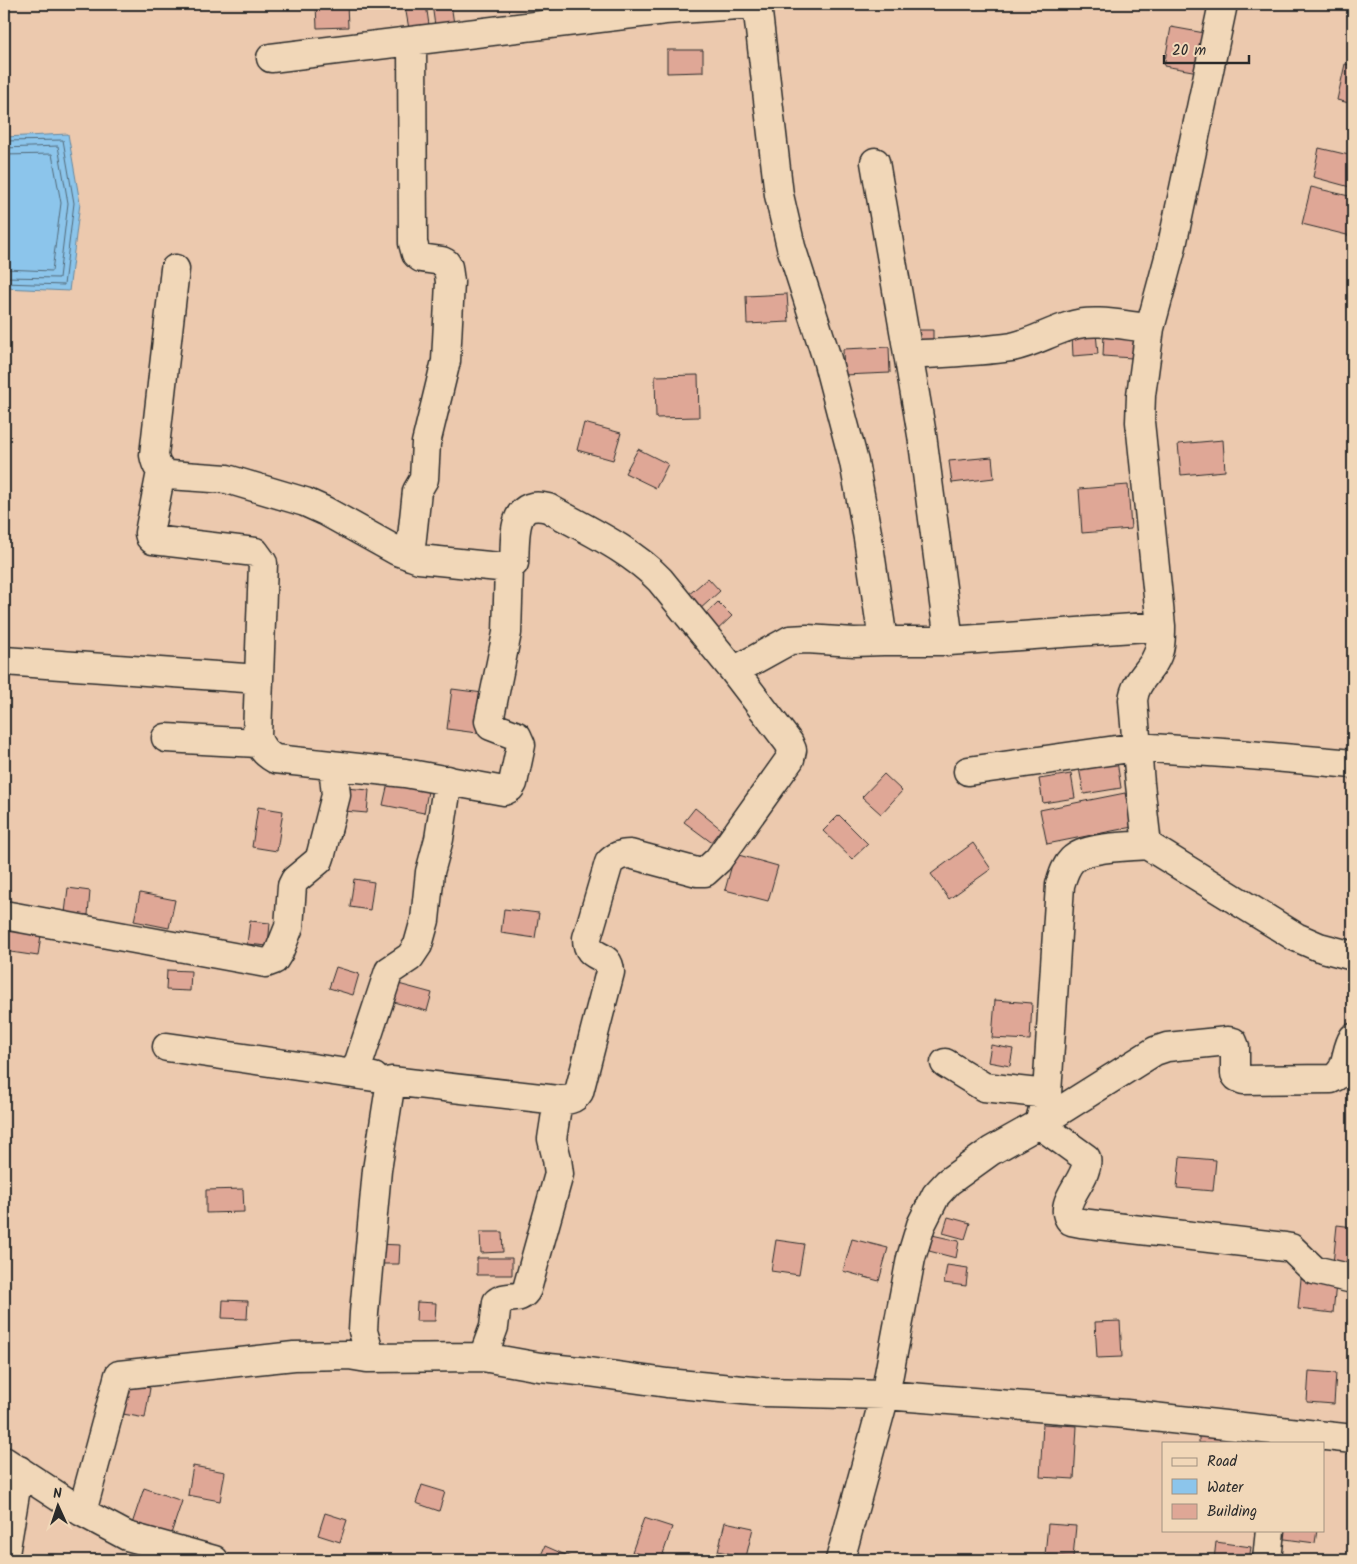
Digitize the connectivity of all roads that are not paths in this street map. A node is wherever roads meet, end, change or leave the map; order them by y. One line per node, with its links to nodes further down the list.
1 (753, 4): 4 (street)
2 (757, 4): 14 (street)
3 (1222, 4): 8 (street)
4 (412, 42): 5 (street); 11 (street)
5 (271, 58)
6 (875, 162): 9 (street)
7 (175, 269): 10 (street)
8 (1150, 328): 9 (street); 13 (street)
9 (908, 356): 15 (street)
10 (161, 472): 11 (street); 18 (street)
11 (410, 556): 12 (street)
12 (509, 568): 17 (street); 25 (street)
13 (1161, 626): 15 (street); 21 (street)
14 (883, 641): 15 (street); 17 (street)
15 (949, 641)
16 (4, 661): 18 (street)
17 (734, 671): 35 (street)
18 (259, 679): 20 (street)
19 (166, 738): 20 (street)
20 (258, 743): 23 (street)
21 (1137, 748): 22 (street); 24 (street); 26 (street)
22 (1353, 764)
23 (333, 765): 25 (street); 27 (street)
24 (968, 771)
25 (448, 780): 32 (street)
26 (1147, 845): 28 (street); 34 (street)
27 (4, 915)
28 (1353, 956)
29 (1353, 1038): 36 (street)
30 (167, 1047): 32 (street)
31 (945, 1063): 34 (street)
32 (355, 1074): 33 (street)
33 (391, 1081): 35 (street); 39 (street)
34 (1047, 1094): 36 (street)
35 (558, 1100): 38 (street)
36 (1039, 1124): 37 (street); 40 (street)
37 (1353, 1279)
38 (484, 1357): 39 (street); 40 (street)
39 (367, 1358): 44 (street)
40 (885, 1395): 41 (street); 48 (street)
41 (1279, 1436): 42 (street)
42 (1353, 1439)
43 (12, 1465): 44 (street); 46 (street)
44 (82, 1512): 47 (street)
45 (1270, 1532): 49 (street)
46 (4, 1560)
47 (214, 1560)
48 (840, 1560)
49 (1267, 1560)

